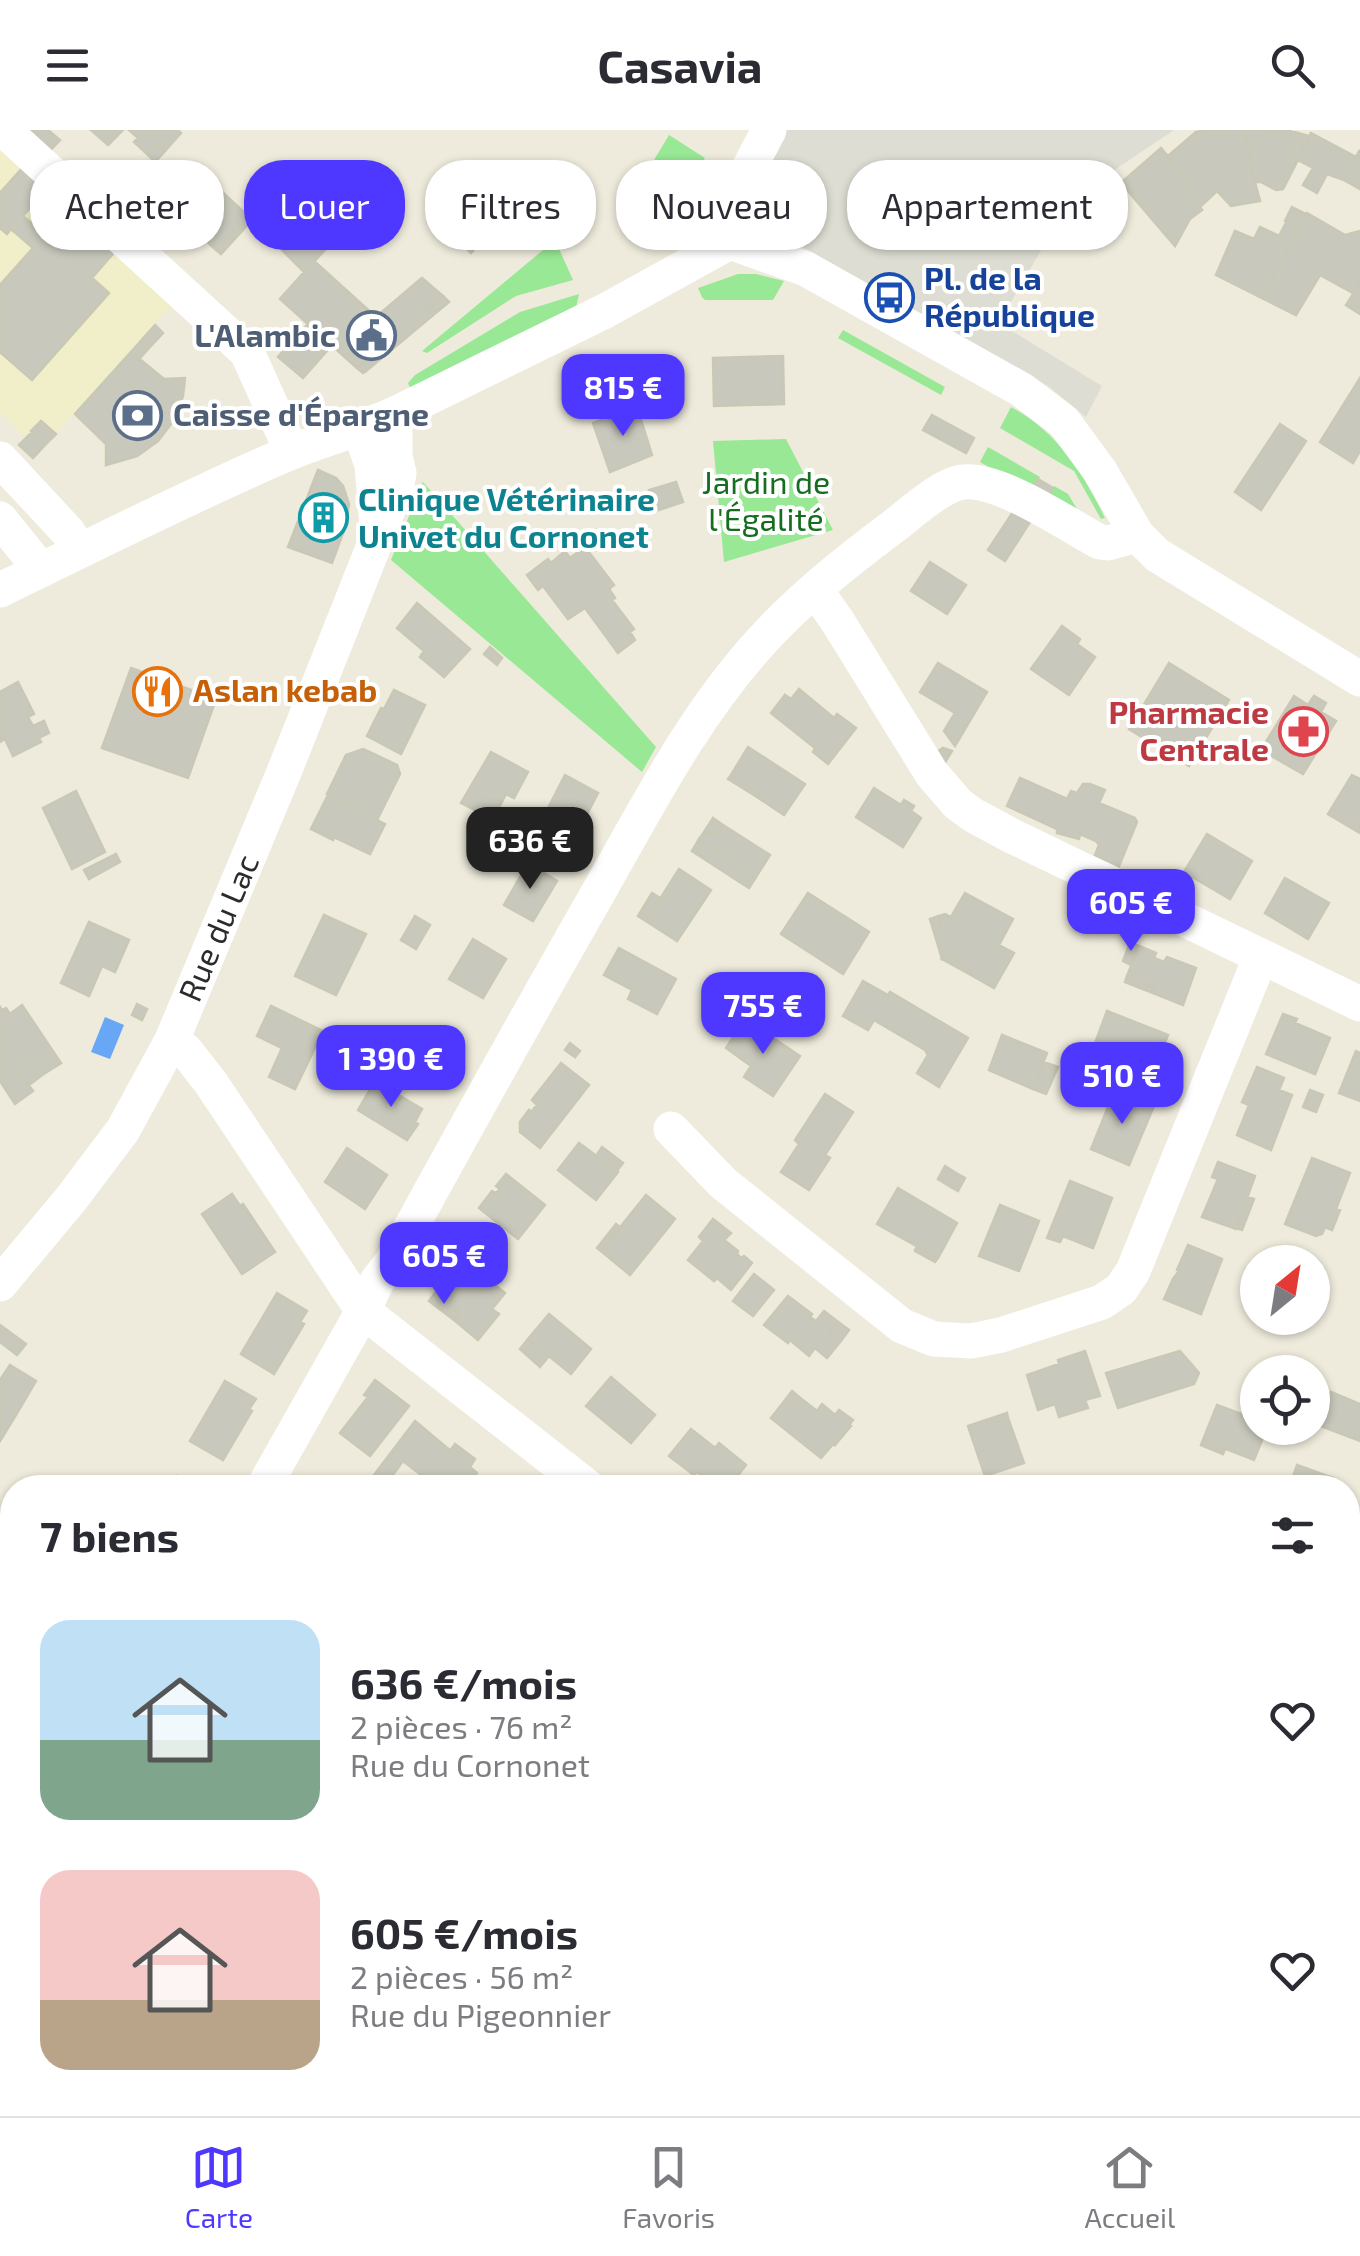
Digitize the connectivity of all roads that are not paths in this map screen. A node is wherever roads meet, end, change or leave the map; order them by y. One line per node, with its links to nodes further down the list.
1 (4, 130): 8 (street)
2 (770, 130): 3 (street)
3 (754, 160)
4 (716, 250): 6 (street)
5 (751, 250): 11 (street)
6 (395, 414): 7 (street); 12 (street, Rue du Lac)
7 (360, 430): 8 (street); 12 (street, Rue du Lac)
8 (292, 452): 13 (street)
9 (0, 459): 13 (street)
10 (0, 519): 14 (street)
11 (1137, 535): 15 (street); 17 (street)
12 (378, 538): 20 (street, Rue du Lac)
13 (80, 551): 14 (street)
14 (40, 570): 16 (street)
15 (814, 589): 18 (street); 23 (street)
16 (0, 590)
17 (1360, 679)
18 (1261, 956): 19 (street); 21 (street)
19 (1360, 1004)
20 (172, 1040): 22 (street, Rue du Lac); 23 (street)
21 (671, 1128)
22 (0, 1284)
23 (364, 1311): 24 (street); 25 (street)
24 (270, 1475)
25 (573, 1475)

